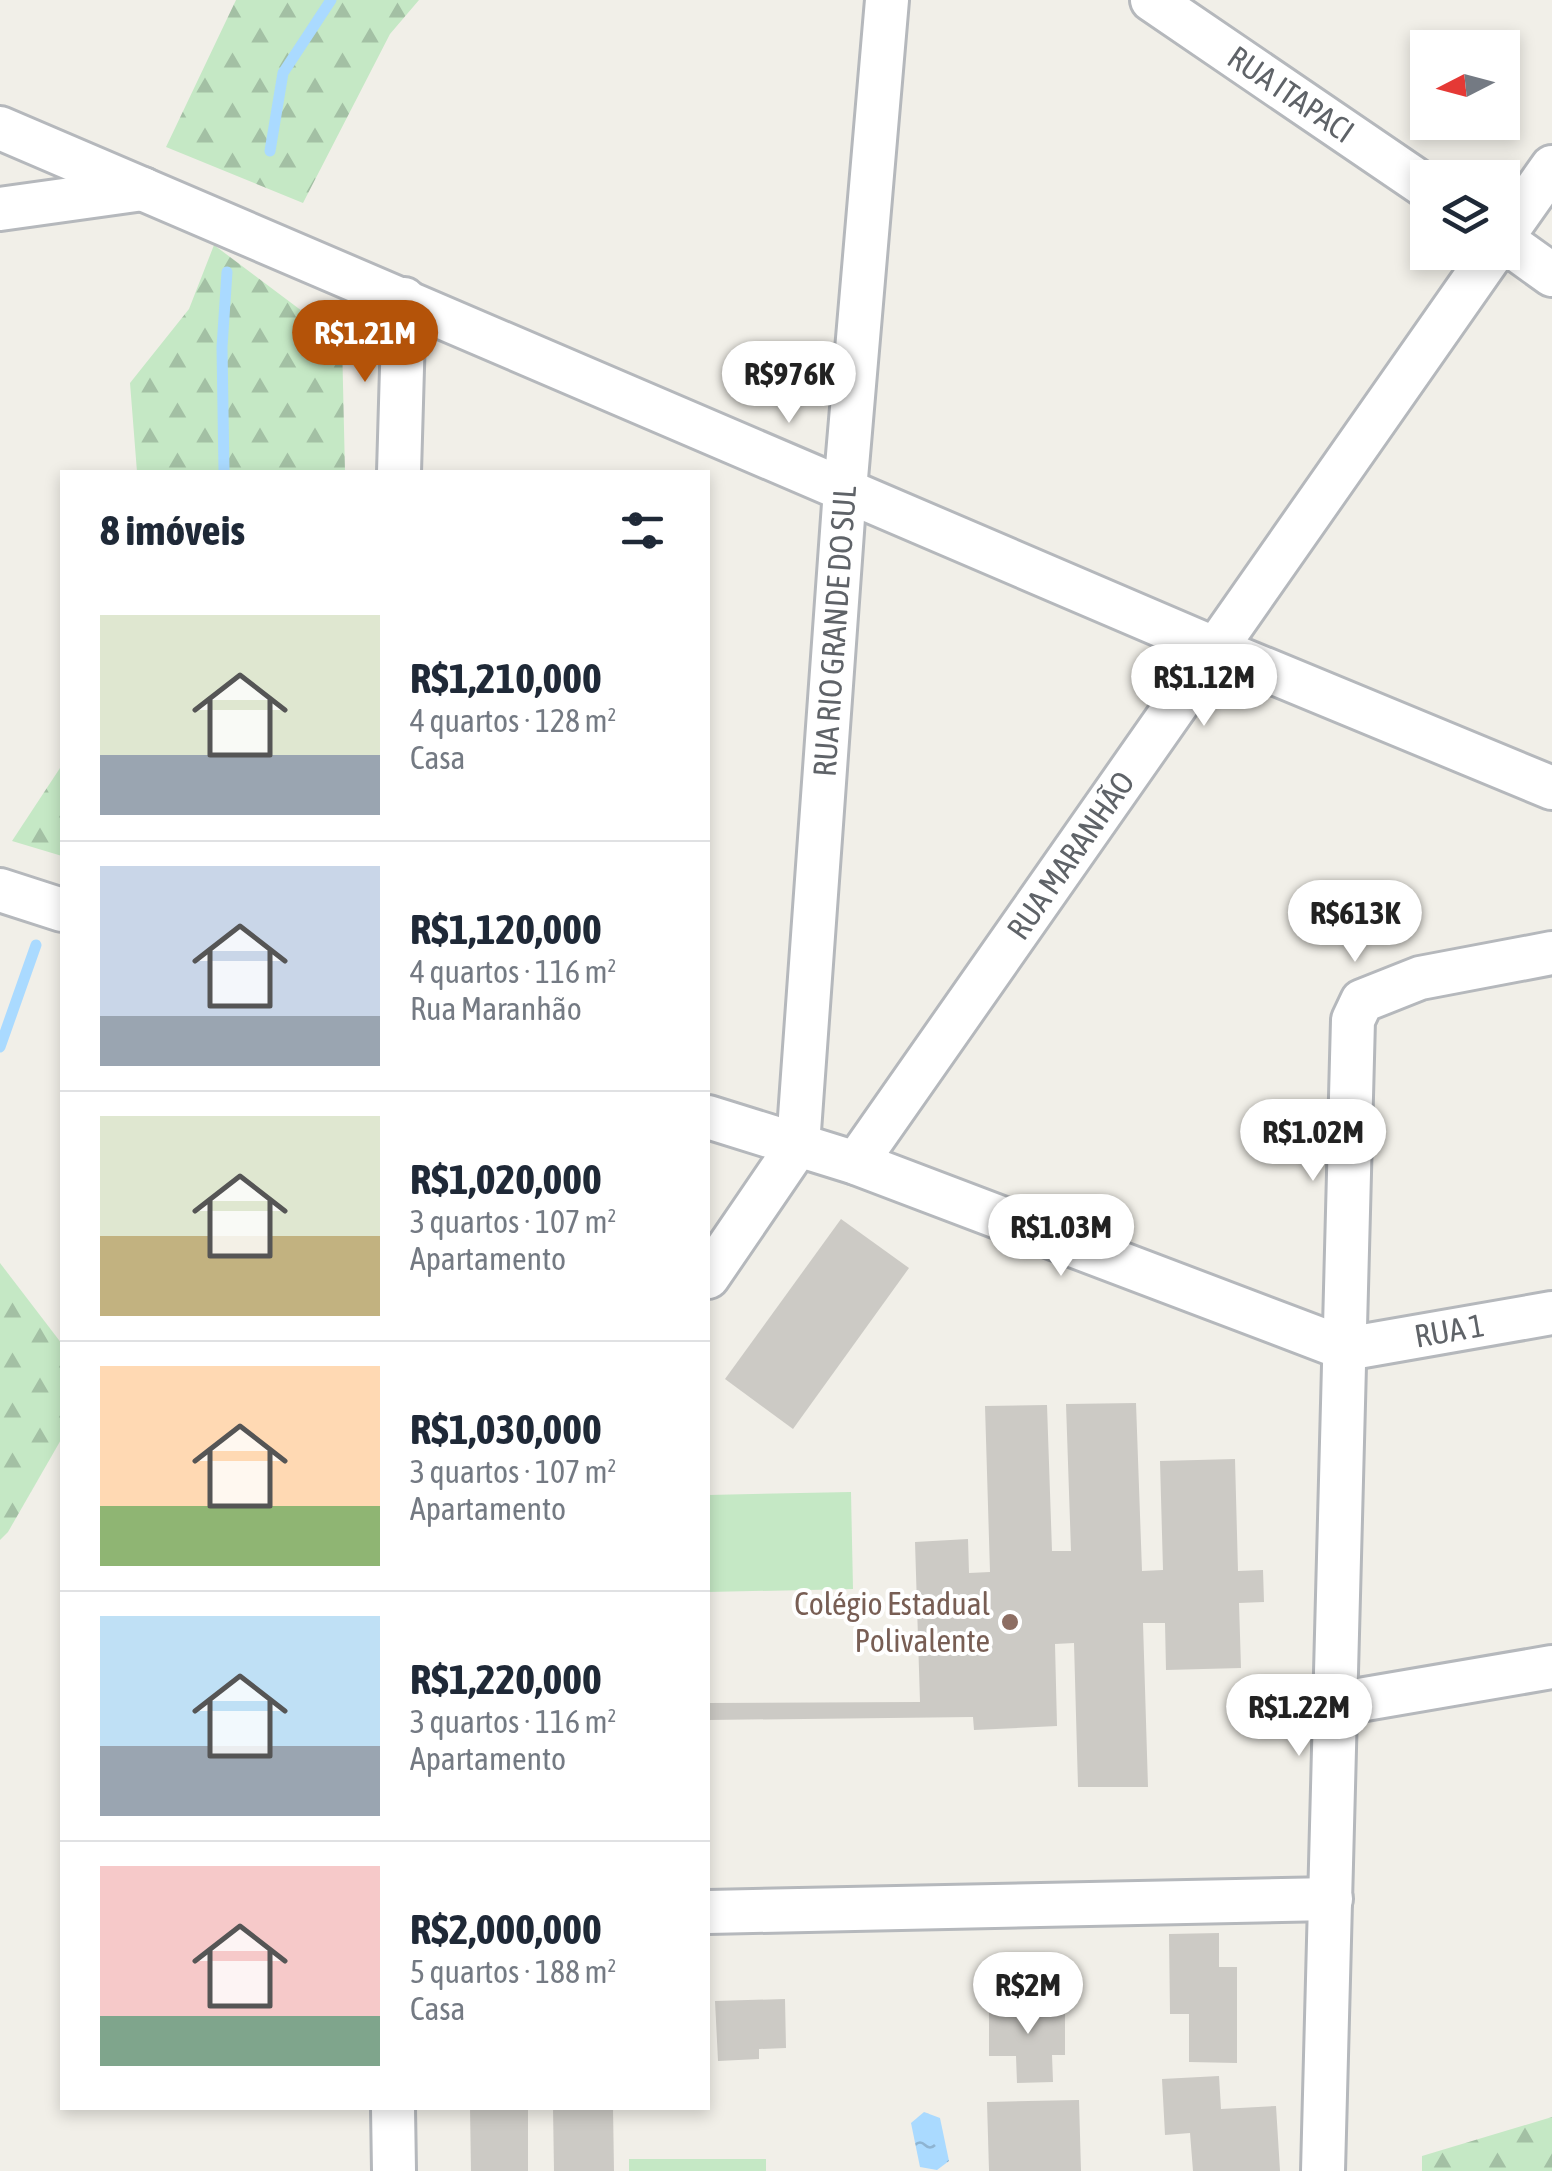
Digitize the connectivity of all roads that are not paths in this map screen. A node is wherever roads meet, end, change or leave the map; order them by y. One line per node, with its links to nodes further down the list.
1 (887, 0): 14 (street, RUA RIO GRANDE DO SUL)
2 (1152, 0): 5 (street, RUA ITAPACI)
3 (0, 128): 6 (street)
4 (1552, 168): 8 (street)
5 (1410, 176)
6 (146, 189): 7 (street); 12 (street)
7 (0, 210)
8 (1520, 213)
9 (1520, 252): 11 (street)
10 (1479, 270): 15 (street, RUA MARANHÃO)
11 (1552, 274)
12 (404, 299): 13 (street); 14 (street)
13 (399, 470)
14 (845, 490): 15 (street); 21 (street, RUA RIO GRANDE DO SUL)
15 (1216, 649): 16 (street); 22 (street, RUA MARANHÃO)
16 (1552, 788)
17 (0, 890): 18 (street)
18 (60, 909)
19 (1552, 953): 25 (street)
20 (710, 1119): 21 (street)
21 (798, 1145): 22 (street); 23 (street)
22 (856, 1163): 25 (street)
23 (710, 1274)
24 (1552, 1313): 25 (street, RUA 1)
25 (1346, 1349): 27 (street)
26 (1552, 1667): 27 (street)
27 (1336, 1704): 28 (street)
28 (1331, 1899): 29 (street); 32 (street)
29 (710, 1912)
30 (394, 2110): 31 (street)
31 (394, 2171)
32 (1323, 2171)

